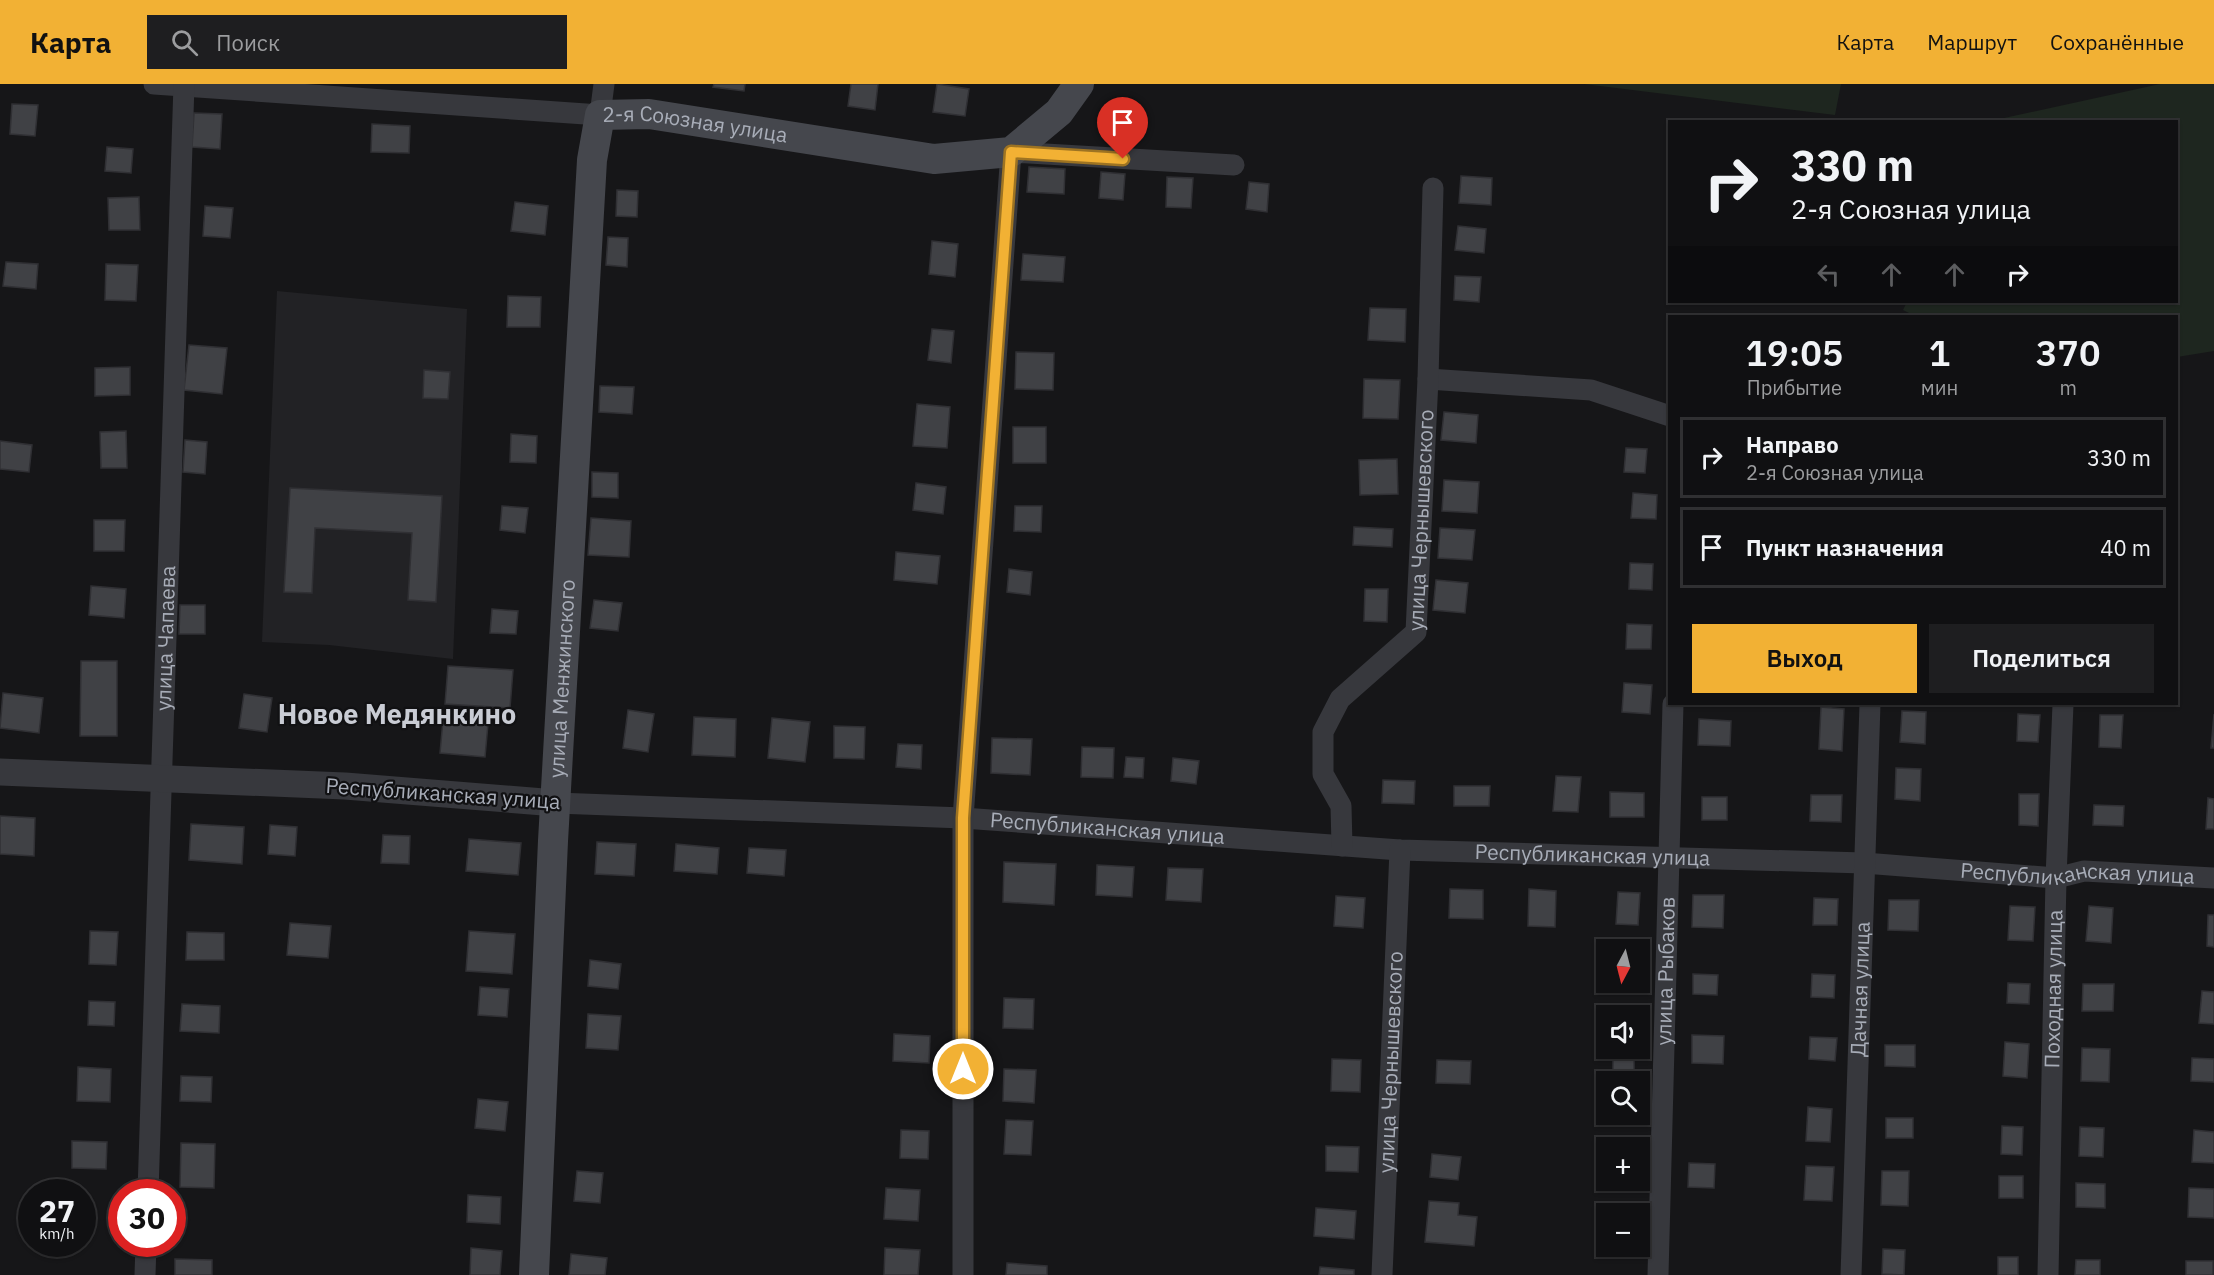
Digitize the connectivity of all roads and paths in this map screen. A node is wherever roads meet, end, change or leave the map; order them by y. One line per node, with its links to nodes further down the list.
1 (154, 84): 4 (street, 2-я Союзная улица)
2 (604, 84): 5 (street, улица Менжинского)
3 (1078, 84): 6 (main road)
4 (184, 85): 5 (street, 2-я Союзная улица); 15 (street, улица Чапаева)
5 (600, 115): 6 (main road, 2-я Союзная улица); 16 (main road, улица Менжинского)
6 (1011, 152): 7 (street, 2-я Союзная улица); 17 (street)
7 (1234, 165)
8 (1433, 188): 9 (street, улица Чернышевского)
9 (1428, 379): 10 (street); 18 (street, улица Чернышевского)
10 (1668, 415)
11 (1673, 705): 20 (street, улица Рыбаков)
12 (1870, 705): 21 (street, Дачная улица)
13 (2063, 705): 22 (street, Походная улица)
14 (0, 772): 15 (street, Республиканская улица)
15 (161, 778): 16 (street, Республиканская улица); 24 (street, улица Чапаева)
16 (556, 803): 17 (street, Республиканская улица); 27 (main road, улица Менжинского)
17 (963, 818): 18 (street, Республиканская улица); 28 (street)
18 (1342, 846): 19 (street, Республиканская улица)
19 (1400, 850): 20 (street, Республиканская улица); 29 (street, улица Чернышевского)
20 (1668, 857): 21 (street, Республиканская улица); 30 (street, улица Рыбаков)
21 (1864, 863): 22 (street, Республиканская улица); 31 (street, Дачная улица)
22 (2056, 878): 23 (street, Республиканская улица); 32 (street, Походная улица)
23 (2214, 878)
24 (148, 1179)
25 (146, 1257): 26 (street)
26 (145, 1275)
27 (534, 1275)
28 (963, 1275)
29 (1382, 1275)
30 (1658, 1275)
31 (1851, 1275)
32 (2048, 1275)

